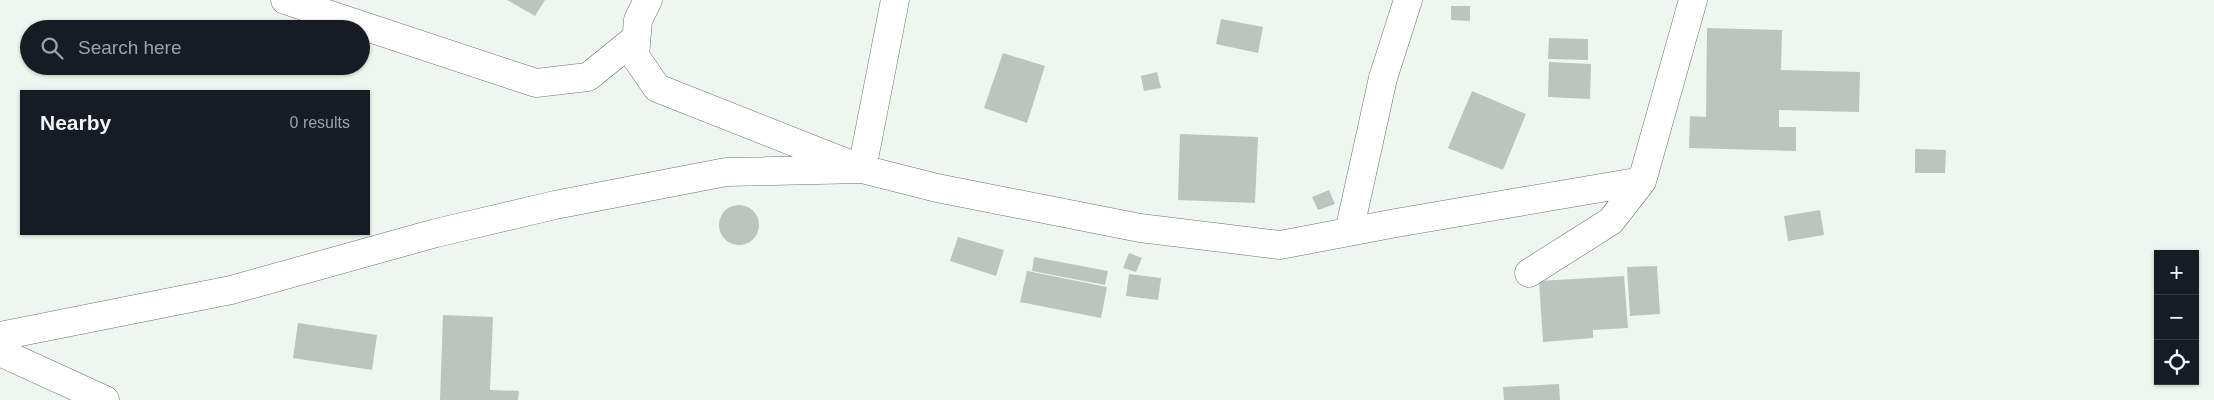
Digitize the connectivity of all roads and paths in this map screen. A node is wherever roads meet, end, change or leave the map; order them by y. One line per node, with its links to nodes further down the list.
1 (285, 0): 6 (street)
2 (648, 0): 8 (street)
3 (895, 0): 9 (street)
4 (1408, 0): 11 (street)
5 (1693, 0): 10 (street)
6 (345, 20)
7 (370, 28): 8 (street)
8 (636, 38): 9 (street)
9 (862, 169): 11 (street); 13 (street)
10 (1642, 181): 11 (street); 12 (street)
11 (1349, 232)
12 (1529, 273)
13 (0, 336)
14 (0, 352): 15 (street)
15 (105, 400)

